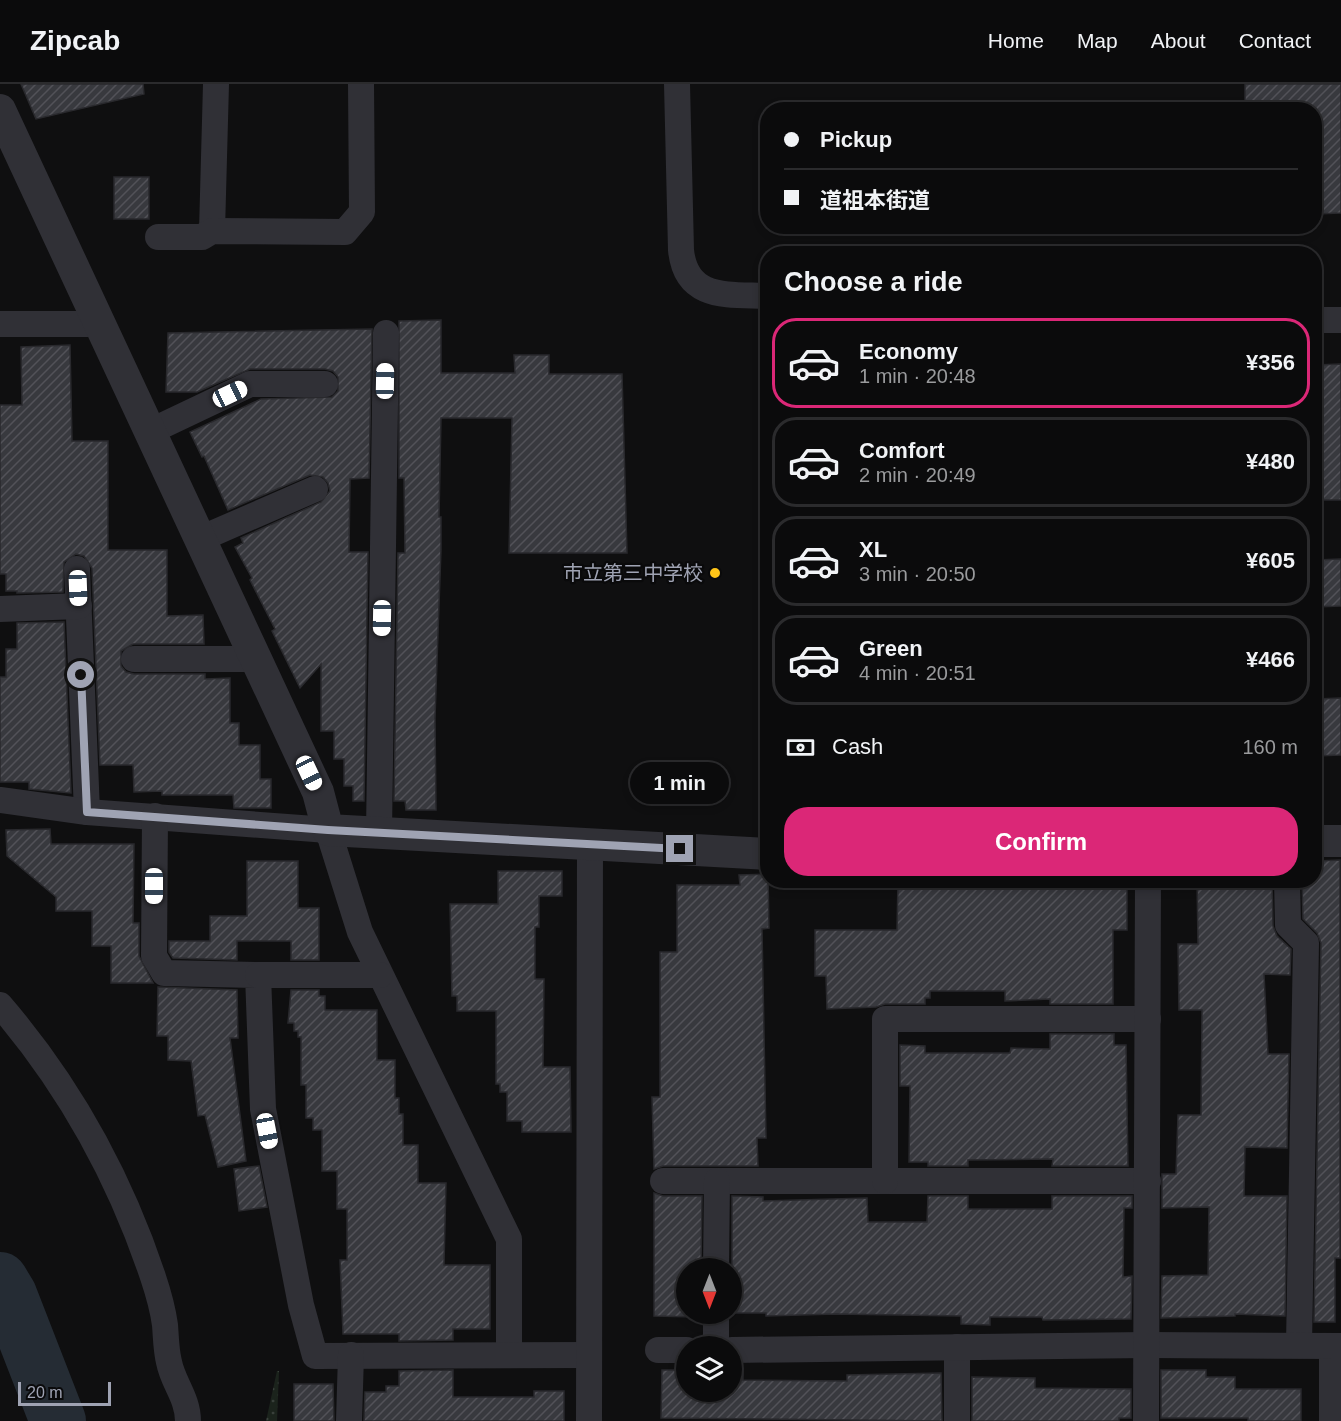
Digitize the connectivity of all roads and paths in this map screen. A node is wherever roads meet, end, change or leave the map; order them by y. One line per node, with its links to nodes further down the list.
1 (216, 84): 5 (street)
2 (361, 84): 5 (street)
3 (678, 84): 7 (street)
4 (0, 110): 11 (street)
5 (212, 231): 6 (street)
6 (158, 237)
7 (760, 295)
8 (1322, 320): 9 (street)
9 (1341, 320)
10 (0, 324): 11 (street)
11 (97, 324): 14 (street)
12 (386, 333): 26 (street)
13 (325, 384): 14 (street)
14 (149, 432): 16 (street)
15 (315, 489): 16 (street)
16 (200, 539): 21 (street)
17 (77, 569): 18 (street)
18 (79, 606): 19 (street); 23 (street)
19 (0, 609)
20 (134, 659): 21 (street)
21 (256, 659): 25 (street)
22 (0, 800): 23 (street)
23 (87, 812): 24 (street)
24 (155, 816): 25 (street); 33 (street)
25 (328, 830): 26 (street); 34 (street)
26 (379, 832): 29 (street)
27 (1322, 841): 28 (street)
28 (1341, 841)
29 (590, 845): 30 (street); 51 (street)
30 (760, 854)
31 (1148, 888): 36 (street)
32 (1287, 888): 43 (street)
33 (258, 975): 34 (street); 49 (street)
34 (380, 975): 50 (street)
35 (0, 1005): 52 (street)
36 (1148, 1019): 37 (street); 38 (street)
37 (885, 1180): 38 (street); 40 (street)
38 (1148, 1180): 42 (street)
39 (663, 1181): 40 (street)
40 (717, 1181): 41 (street)
41 (716, 1258)
42 (1147, 1345): 43 (street); 45 (street); 56 (street)
43 (1299, 1345): 44 (street)
44 (1336, 1346): 57 (street)
45 (957, 1347): 48 (street); 55 (street)
46 (658, 1350): 47 (street)
47 (676, 1350)
48 (742, 1350)
49 (351, 1355): 50 (street); 53 (street)
50 (509, 1355): 51 (street)
51 (589, 1355): 54 (street)
52 (189, 1421)
53 (349, 1421)
54 (589, 1421)
55 (957, 1421)
56 (1146, 1421)
57 (1332, 1421)

